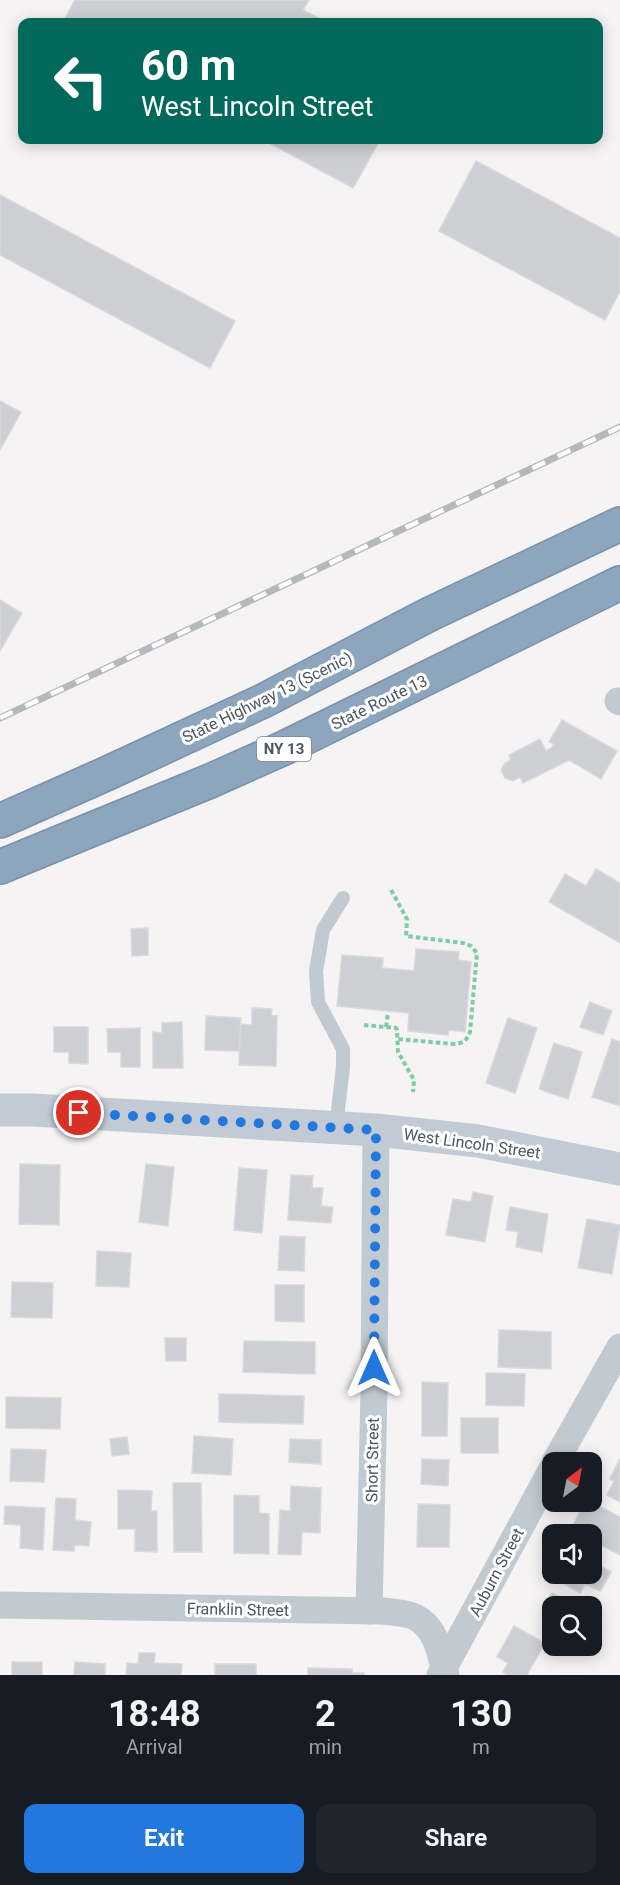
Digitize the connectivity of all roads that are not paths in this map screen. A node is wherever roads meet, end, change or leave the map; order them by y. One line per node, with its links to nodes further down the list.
1 (620, 524): 3 (highway, State Highway 13 (Scenic))
2 (620, 583): 4 (highway, State Route 13 / NY 13)
3 (0, 821)
4 (0, 867)
5 (343, 898): 7 (lane)
6 (0, 1110): 7 (street, West Lincoln Street)
7 (336, 1127): 8 (street, West Lincoln Street)
8 (376, 1130): 9 (street, West Lincoln Street); 14 (street, Short Street)
9 (620, 1169)
10 (620, 1347): 11 (street)
11 (561, 1452)
12 (542, 1488): 15 (street, Auburn Street)
13 (0, 1605): 14 (street, Franklin Street)
14 (369, 1611): 15 (street, Franklin Street)
15 (443, 1673)

